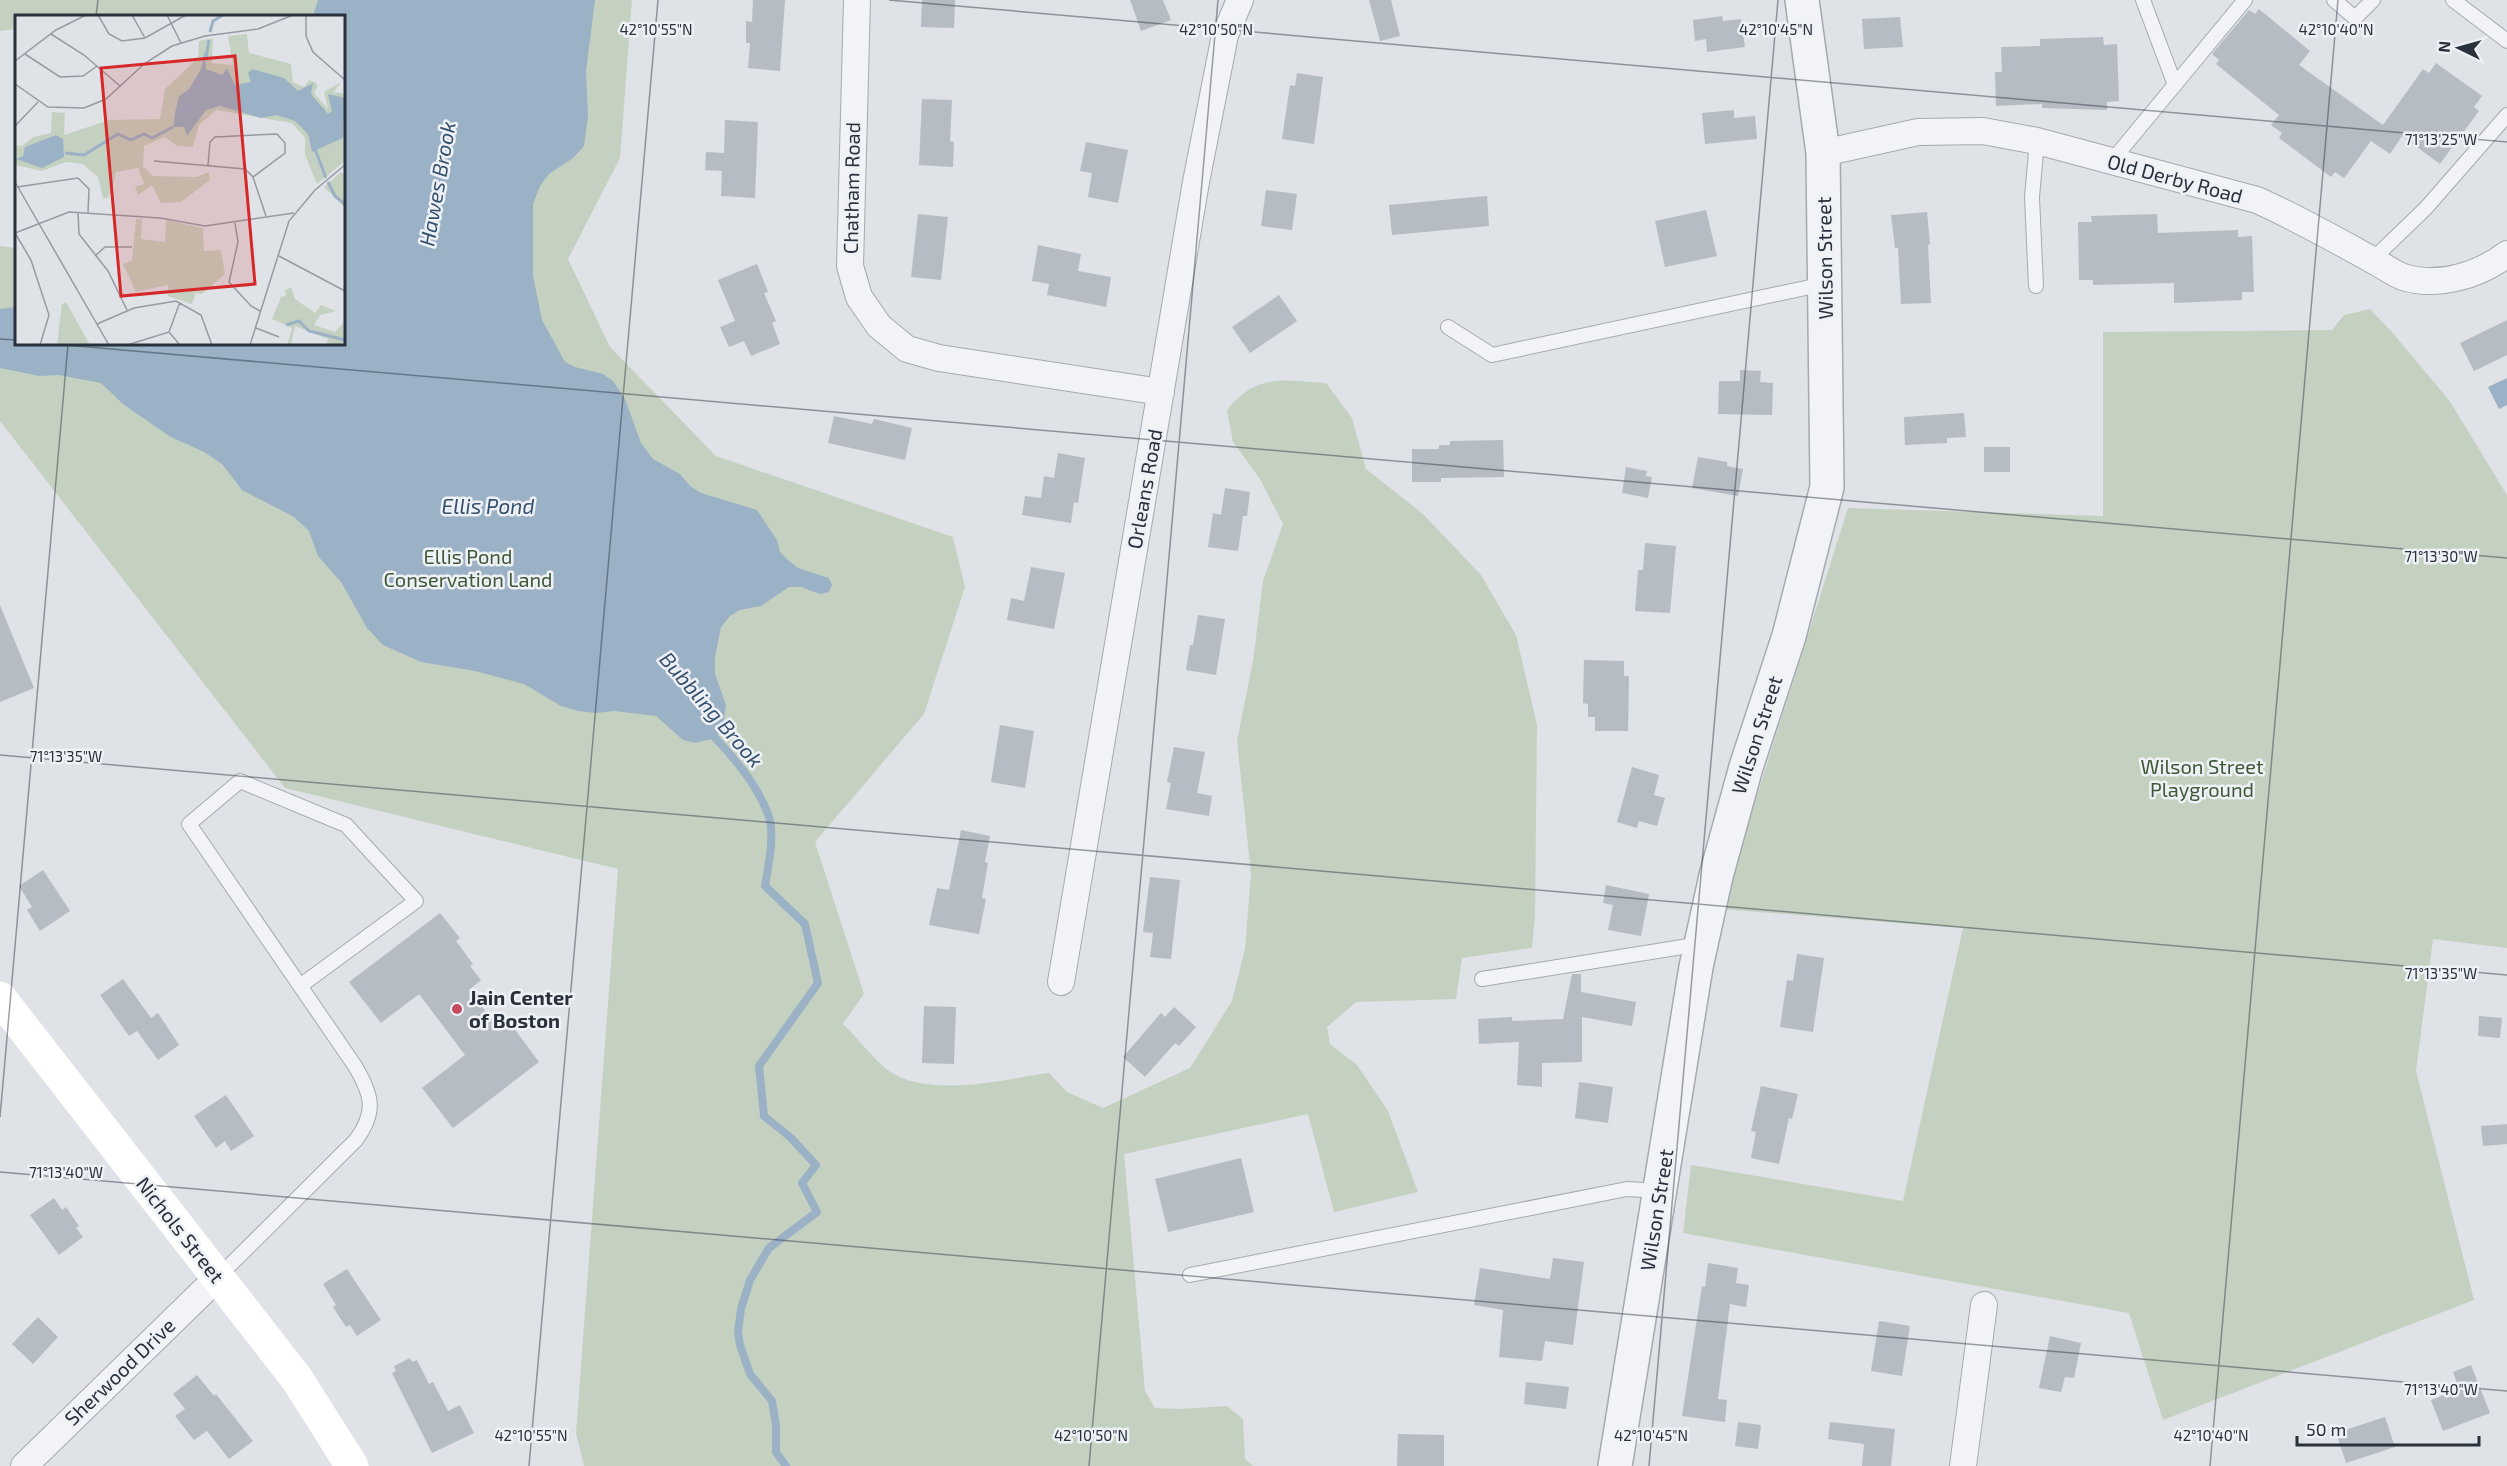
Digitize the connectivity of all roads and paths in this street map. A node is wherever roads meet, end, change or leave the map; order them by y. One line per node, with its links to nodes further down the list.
1 (857, 0): 20 (street, Chatham Road)
2 (1240, 0): 20 (street, Orleans Road)
3 (1802, 0): 13 (street, Wilson Street)
4 (2143, 0): 10 (lane)
5 (2245, 0): 10 (lane)
6 (2334, 0): 7 (lane)
7 (2373, 0)
8 (2452, 0): 9 (lane)
9 (2507, 41)
10 (2175, 85): 14 (lane)
11 (2507, 116): 16 (lane)
12 (2037, 141): 13 (street, Old Derby Road); 14 (street, Old Derby Road); 18 (lane)
13 (1823, 153): 17 (street, Wilson Street)
14 (2111, 162): 16 (street, Old Derby Road)
15 (2507, 254): 16 (street, Old Derby Road)
16 (2373, 259)
17 (1826, 283): 19 (lane); 21 (street, Wilson Street)
18 (2036, 286)
19 (1448, 327)
20 (1161, 392): 23 (street, Orleans Road)
21 (1701, 944): 22 (lane); 26 (street, Wilson Street)
22 (1482, 980)
23 (1061, 982)
24 (300, 986): 24 (lane); 28 (lane)
25 (0, 998): 28 (main road, Nichols Street)
26 (1661, 1191): 27 (lane); 32 (street, Wilson Street)
27 (1190, 1275)
28 (217, 1278): 30 (street, Sherwood Drive); 31 (main road, Nichols Street)
29 (1984, 1305): 33 (street)
30 (24, 1466)
31 (352, 1466)
32 (1615, 1466)
33 (1963, 1466)

